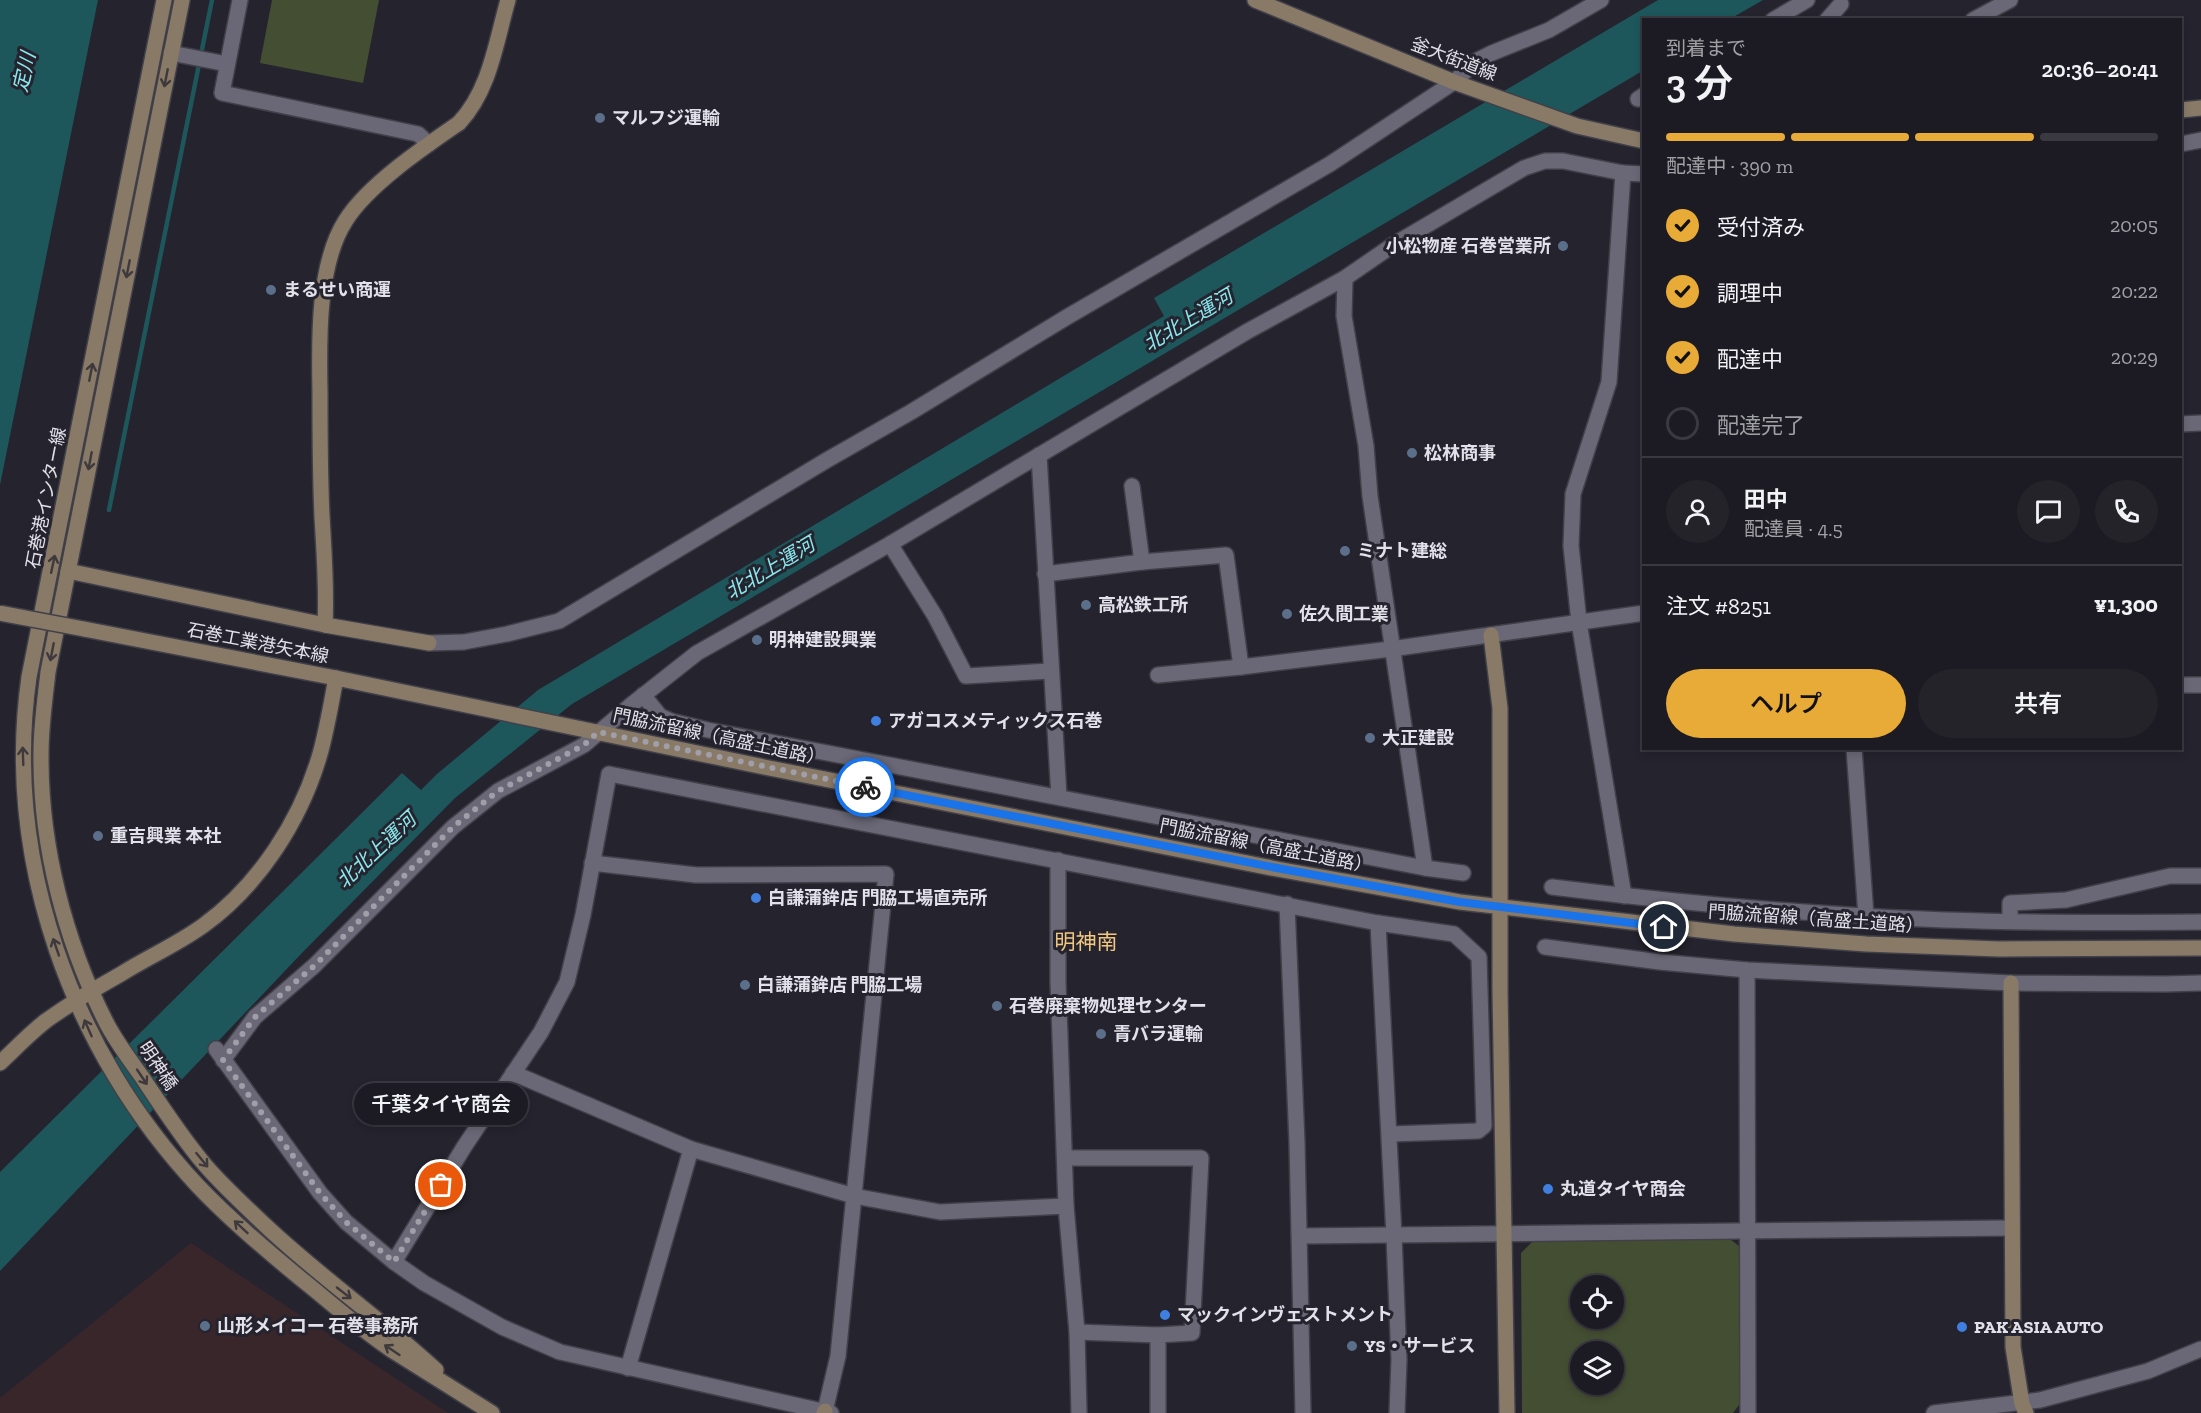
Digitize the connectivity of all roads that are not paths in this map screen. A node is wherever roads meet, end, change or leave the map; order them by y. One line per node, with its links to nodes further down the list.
1 (164, 0): 69 (main road, 石巻港インター線, one-way to 1)
2 (182, 0): 13 (main road, 石巻港インター線)
3 (240, 0): 14 (street)
4 (508, 0): 20 (main road)
5 (1255, 0): 15 (main road, 釜大街道線)
6 (1601, 0): 15 (street)
7 (1807, 0): 10 (street)
8 (2010, 0): 12 (street)
9 (1841, 1): 11 (street)
10 (1776, 18)
11 (1828, 18)
12 (1977, 18)
13 (171, 53): 14 (street); 31 (main road, 石巻港インター線, one-way to 31)
14 (226, 64): 20 (street)
15 (1454, 82): 19 (main road, 釜大街道線); 38 (street)
16 (2201, 108): 17 (main road)
17 (2182, 110)
18 (2201, 140): 21 (street)
19 (1642, 141)
20 (429, 144): 36 (main road)
21 (2182, 144)
22 (1623, 173): 23 (street); 24 (street); 35 (street)
23 (1642, 174)
24 (1346, 278): 27 (street); 39 (street)
25 (2201, 423): 26 (street)
26 (2182, 424)
27 (1039, 455): 29 (street); 32 (street)
28 (1132, 486): 30 (street)
29 (890, 544): 41 (street); 46 (street)
30 (1142, 562): 32 (street); 40 (street)
31 (68, 571): 36 (main road); 68 (main road, 石巻港インター線, one-way to 68)
32 (1045, 574): 41 (street)
33 (0, 613): 43 (main road, 石巻工業港矢本線, bridge)
34 (1642, 613): 35 (street)
35 (1579, 622): 37 (street); 56 (street)
36 (325, 625): 38 (main road)
37 (1491, 635): 39 (street); 58 (main road)
38 (429, 643)
39 (1391, 649): 40 (street); 52 (street)
40 (1241, 667): 42 (street)
41 (1050, 671): 49 (street)
42 (1158, 675)
43 (336, 678): 47 (main road, 門脇流留線（高盛土道路）); 68 (main road, 石巻工業港矢本線)
44 (2182, 685): 45 (street)
45 (2201, 685)
46 (643, 695): 47 (street); 49 (street)
47 (598, 732): 58 (main road, 門脇流留線（高盛土道路）); 83 (street)
48 (1854, 750): 59 (street)
49 (1059, 797): 52 (street)
50 (1058, 860): 51 (street); 57 (street); 75 (street)
51 (592, 863): 72 (street); 76 (street)
52 (1425, 868): 53 (street)
53 (1462, 873)
54 (2201, 876): 60 (street)
55 (1552, 887): 56 (street)
56 (1624, 896): 59 (street)
57 (1287, 904): 62 (street); 81 (street)
58 (1500, 907): 64 (main road, 門脇流留線（高盛土道路）); 80 (main road)
59 (1866, 916): 60 (street)
60 (2010, 921): 61 (street)
61 (2201, 922)
62 (1378, 923): 73 (street); 73 (street)
63 (1545, 947): 65 (street)
64 (2201, 948)
65 (1747, 970): 66 (street); 79 (street)
66 (2011, 983): 67 (street); 78 (main road)
67 (2201, 983)
68 (91, 992): 69 (main road, 石巻工業港矢本線); 70 (main road, 石巻港インター線)
69 (76, 1002): 71 (main road, 石巻工業港矢本線); 88 (main road, 石巻港インター線, one-way to 69)
70 (117, 1040): 88 (main road, 明神橋, one-way to 88)
71 (0, 1062)
72 (513, 1073): 74 (street); 83 (street)
73 (1390, 1134): 82 (street)
74 (691, 1149): 76 (street); 87 (street)
75 (1065, 1158): 77 (street); 85 (street)
76 (854, 1196): 77 (street); 90 (street)
77 (1066, 1206): 84 (street)
78 (2011, 1228): 79 (street); 89 (main road)
79 (1747, 1230): 80 (street); 97 (street)
80 (1504, 1234): 82 (street); 96 (main road)
81 (1300, 1236): 82 (street); 94 (street)
82 (1394, 1236): 95 (street)
83 (394, 1262): 87 (street)
84 (1077, 1332): 85 (street); 92 (street)
85 (1158, 1335): 93 (street)
86 (2201, 1349): 89 (street)
87 (628, 1368): 90 (street)
88 (460, 1392): 91 (main road)
89 (2024, 1408): 98 (street)
90 (827, 1412)
91 (492, 1413)
92 (1079, 1413)
93 (1158, 1413)
94 (1303, 1413)
95 (1397, 1413)
96 (1507, 1413)
97 (1748, 1413)
98 (1934, 1413)

